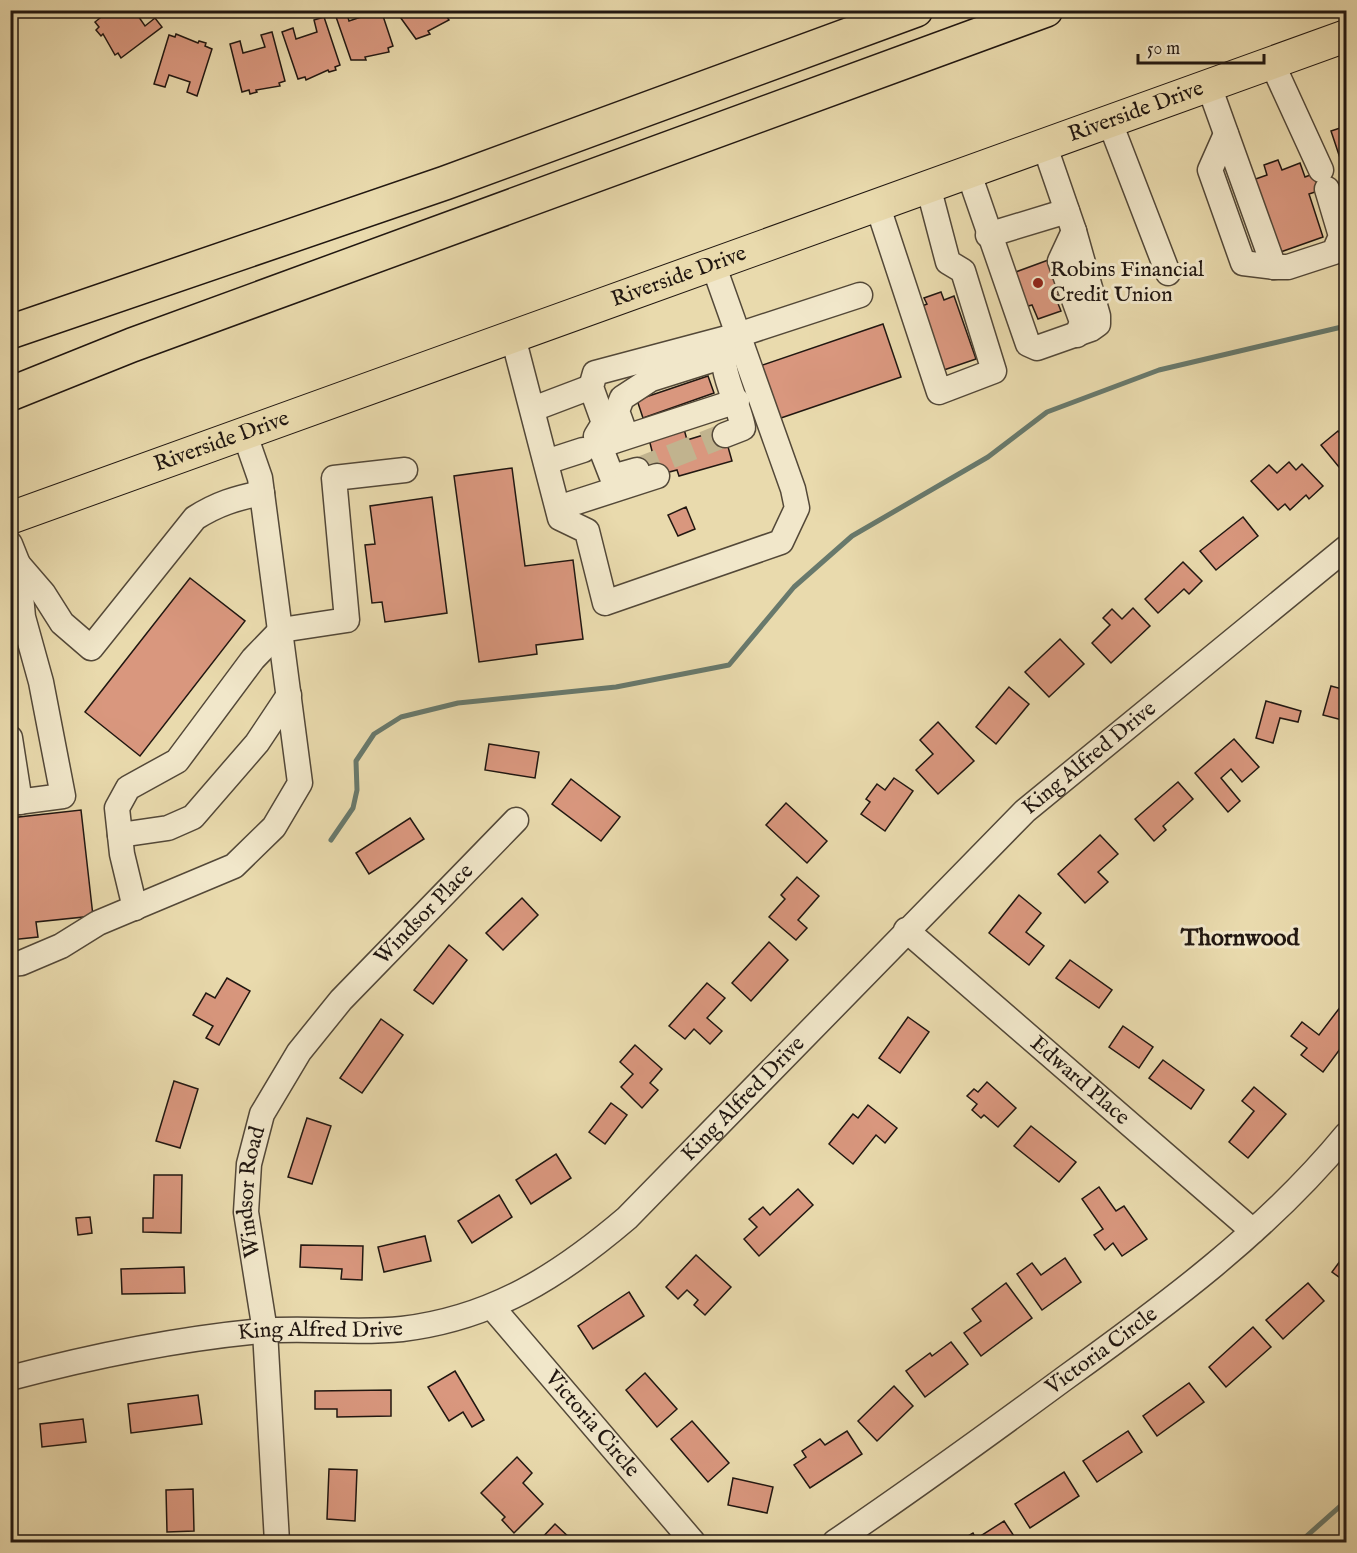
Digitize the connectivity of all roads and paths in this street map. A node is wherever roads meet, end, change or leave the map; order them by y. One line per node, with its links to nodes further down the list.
1 (916, 10): 16 (highway)
2 (1046, 10): 21 (highway)
3 (1346, 37): 4 (main road, Riverside Drive)
4 (1272, 63): 5 (main road, Riverside Drive); 5 (street)
5 (1209, 86): 6 (main road, Riverside Drive)
6 (1109, 120): 7 (main road, Riverside Drive); 14 (street)
7 (1044, 144): 8 (main road, Riverside Drive); 11 (street)
8 (968, 171): 9 (main road, Riverside Drive); 12 (street)
9 (928, 186): 10 (main road, Riverside Drive); 10 (street)
10 (877, 204): 13 (main road, Riverside Drive)
11 (1069, 230): 12 (street); 12 (street)
12 (988, 235)
13 (713, 264): 17 (street); 18 (main road, Riverside Drive)
14 (1168, 273)
15 (860, 296): 17 (street)
16 (10, 332)
17 (738, 335): 19 (street); 20 (street); 31 (street)
18 (513, 337): 23 (street); 24 (main road, Riverside Drive)
19 (724, 356): 22 (street); 26 (street)
20 (591, 387): 23 (street); 27 (street)
21 (10, 394)
22 (736, 400): 25 (street); 26 (street)
23 (533, 409): 28 (street)
24 (245, 435): 30 (street); 32 (main road, Riverside Drive)
25 (725, 435)
26 (626, 436): 27 (street)
27 (592, 449): 28 (street); 31 (street)
28 (546, 462): 31 (street)
29 (405, 470): 36 (street)
30 (262, 493): 34 (street); 36 (street)
31 (558, 508)
32 (10, 518)
33 (1347, 548): 43 (street, King Alfred Drive)
34 (14, 554): 35 (street)
35 (16, 593): 39 (street)
36 (280, 630): 37 (street); 41 (street)
37 (289, 695): 41 (street); 42 (street)
38 (10, 738): 39 (street)
39 (15, 803)
40 (516, 820): 45 (street, Windsor Place)
41 (120, 835): 42 (street)
42 (135, 908): 44 (street)
43 (906, 930): 47 (street, Edward Place); 48 (street, King Alfred Drive)
44 (10, 964)
45 (334, 1008): 49 (street, Windsor Road)
46 (1347, 1135): 47 (street, Victoria Circle)
47 (1253, 1231): 53 (street, Victoria Circle)
48 (492, 1307): 49 (street, King Alfred Drive); 52 (street, Victoria Circle)
49 (265, 1331): 50 (street, King Alfred Drive); 51 (street, Windsor Road)
50 (10, 1378)
51 (277, 1542)
52 (693, 1542)
53 (835, 1542)

